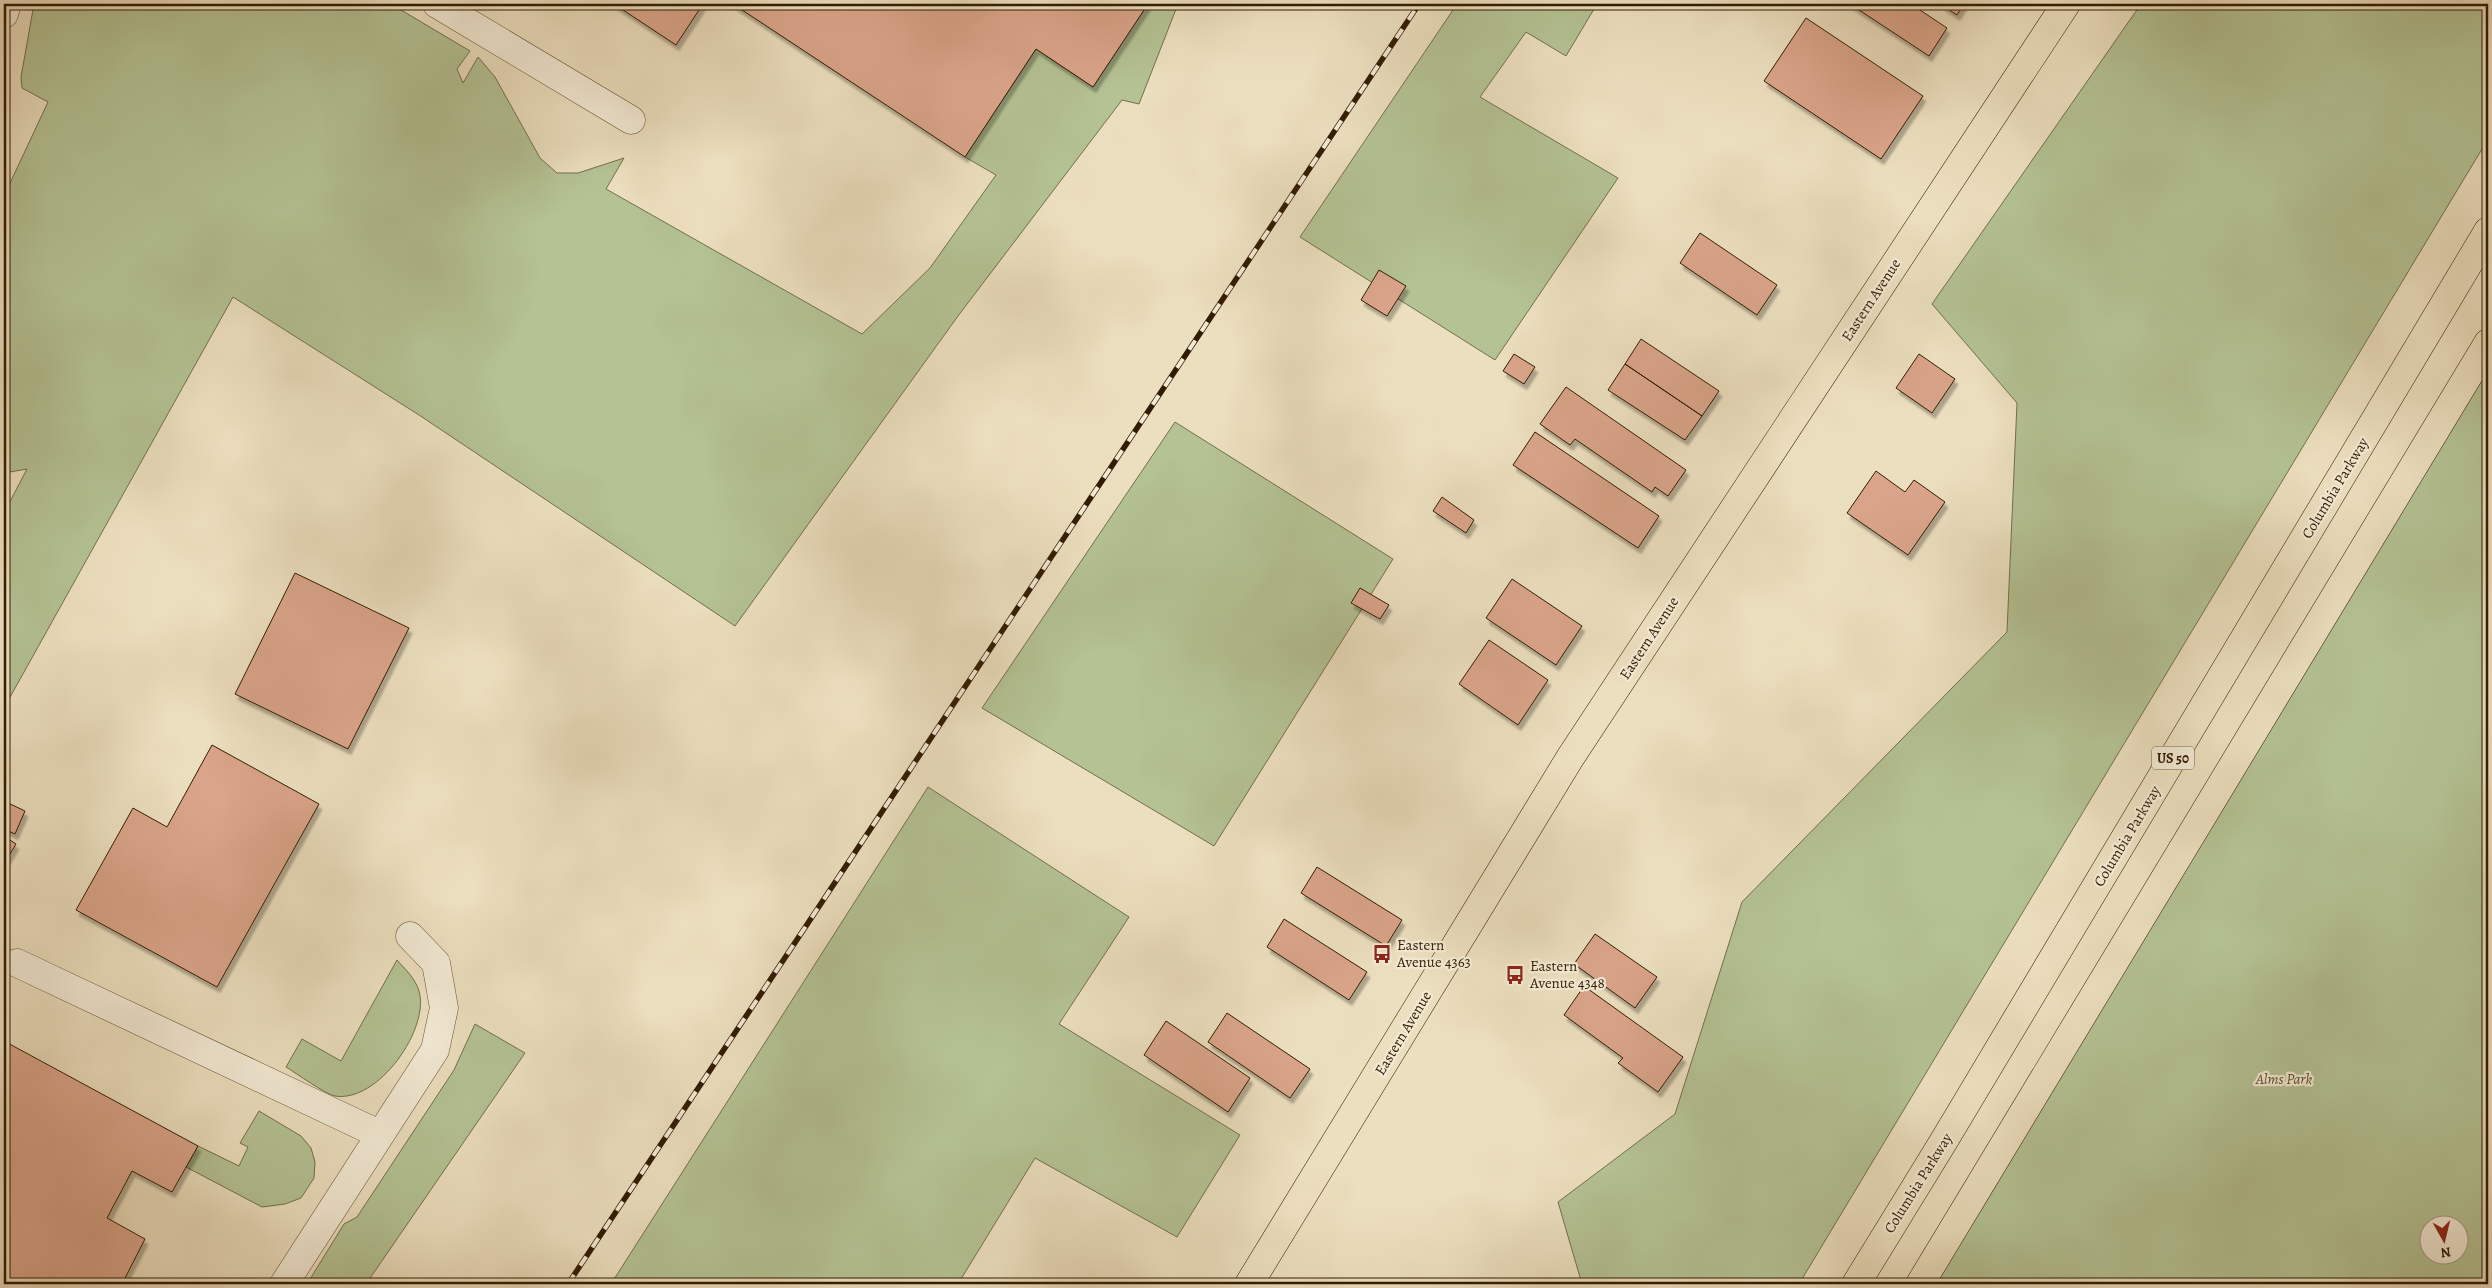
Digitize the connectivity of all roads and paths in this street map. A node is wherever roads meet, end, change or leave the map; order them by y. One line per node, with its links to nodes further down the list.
1 (7, 4): 4 (lane)
2 (437, 4): 5 (lane)
3 (2066, 4): 12 (main road, Eastern Avenue)
4 (4, 14)
5 (631, 120)
6 (2488, 232): 13 (main road, Columbia Parkway / US 50)
7 (2488, 343): 14 (main road)
8 (410, 936): 10 (lane)
9 (17, 963): 10 (lane)
10 (379, 1134): 11 (lane)
11 (284, 1284)
12 (1249, 1284)
13 (1856, 1284)
14 (1920, 1284)

